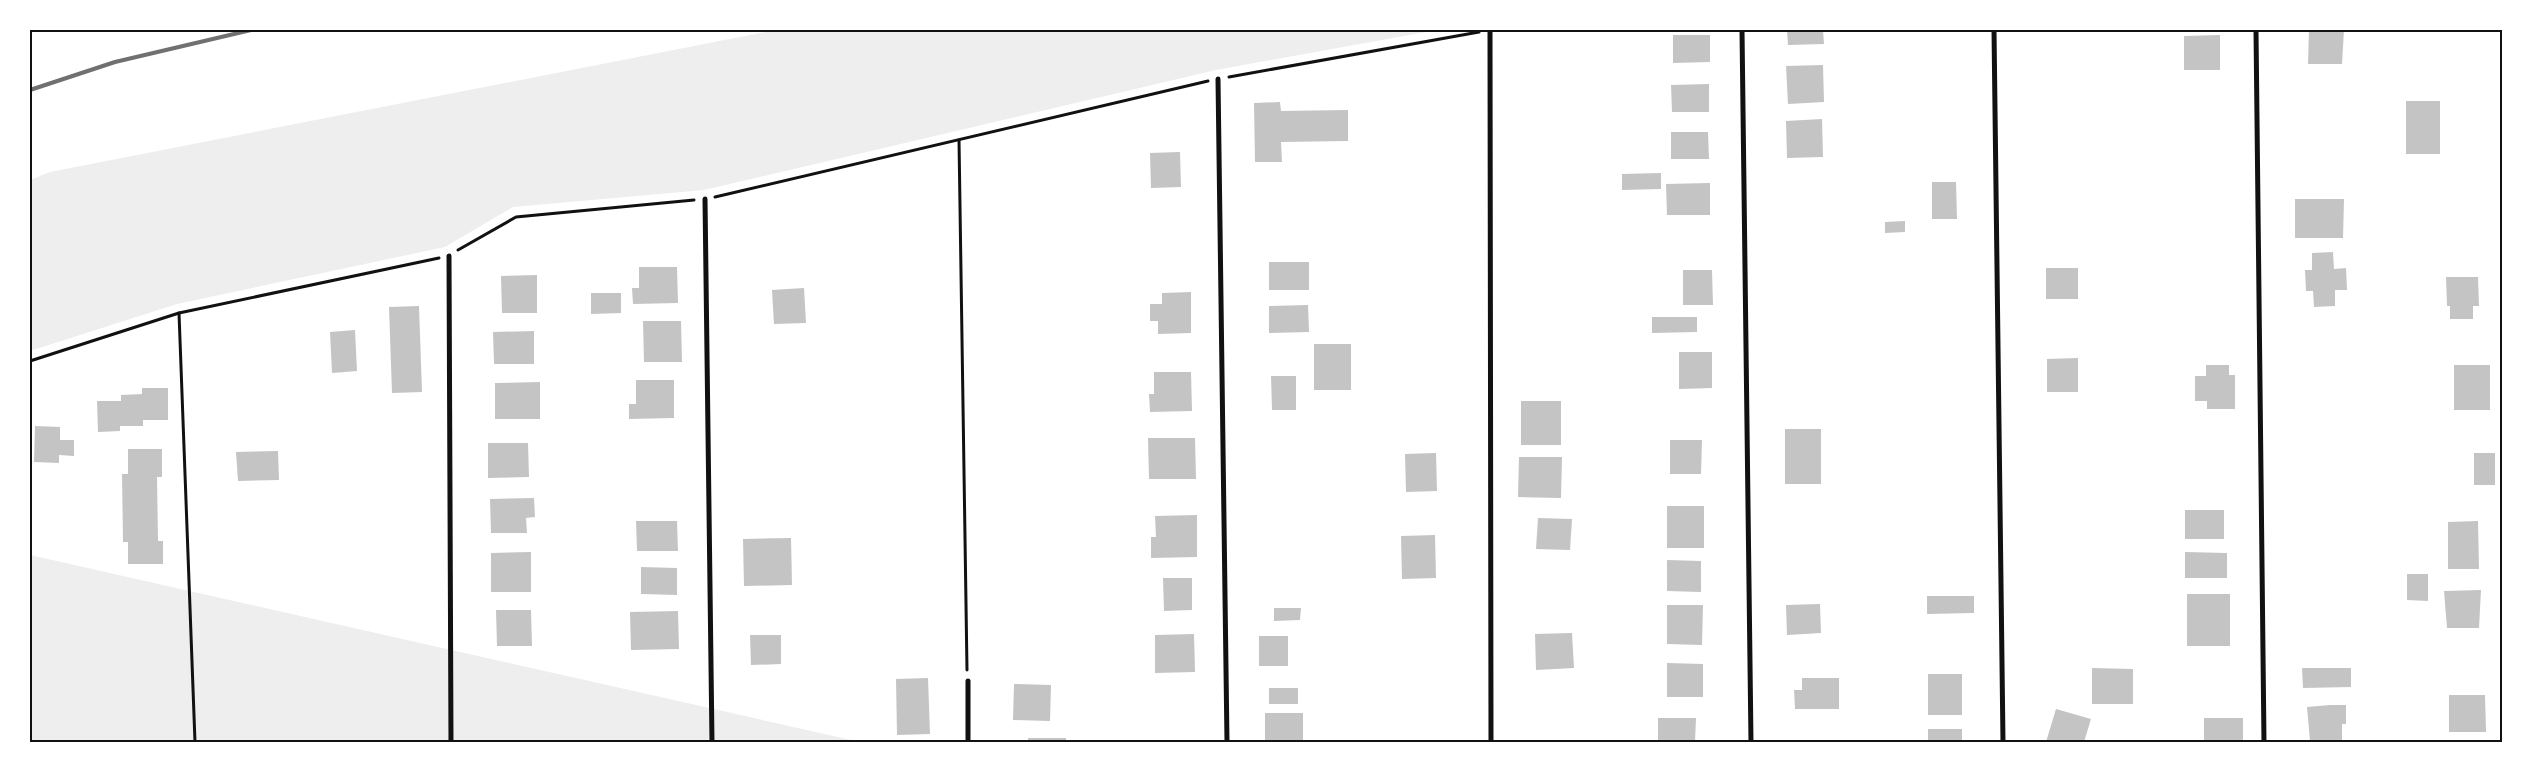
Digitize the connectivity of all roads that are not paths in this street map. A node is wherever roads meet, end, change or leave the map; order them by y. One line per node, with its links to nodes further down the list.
1 (1490, 30): 13 (street)
2 (1742, 30): 14 (street)
3 (1994, 30): 15 (street)
4 (2256, 30): 16 (street)
5 (1218, 79): 12 (street)
6 (705, 199): 10 (street)
7 (449, 256): 9 (street)
8 (968, 681): 11 (street)
9 (450, 742)
10 (712, 742)
11 (968, 742)
12 (1227, 742)
13 (1491, 742)
14 (1751, 742)
15 (2003, 742)
16 (2264, 742)

